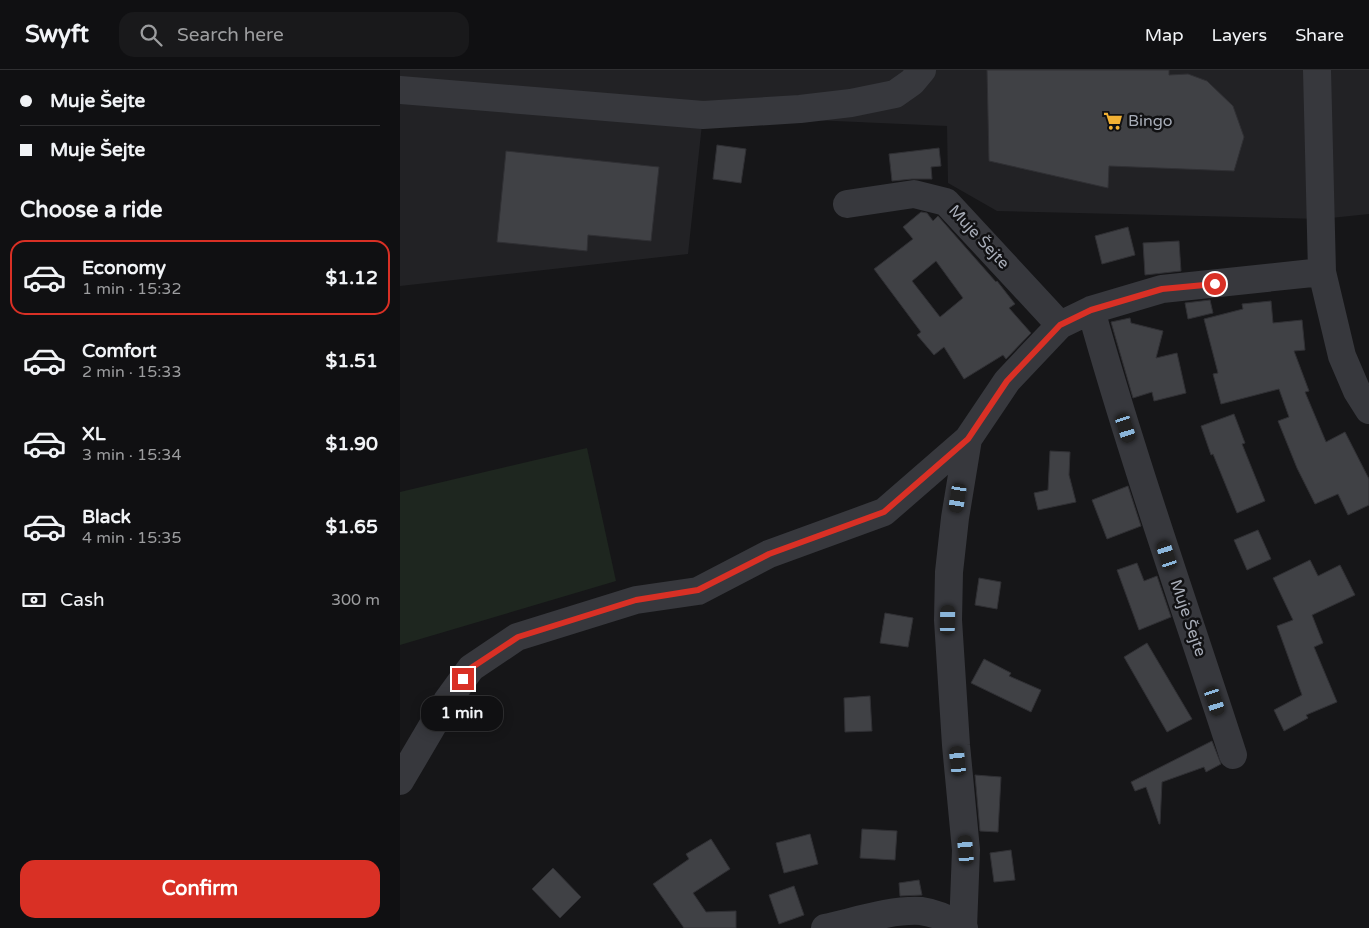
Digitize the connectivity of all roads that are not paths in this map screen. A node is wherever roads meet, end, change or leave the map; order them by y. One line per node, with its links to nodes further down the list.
1 (922, 70): 3 (street)
2 (1318, 70): 5 (street)
3 (400, 90)
4 (847, 204): 7 (street, Muje Šejte)
5 (1322, 272): 6 (street); 8 (street)
6 (1091, 310): 7 (street); 10 (street, Muje Šejte)
7 (1060, 325): 9 (street)
8 (1369, 410)
9 (968, 439): 11 (street); 13 (street)
10 (1232, 755)
11 (400, 780)
12 (825, 928): 13 (street)
13 (964, 928)

